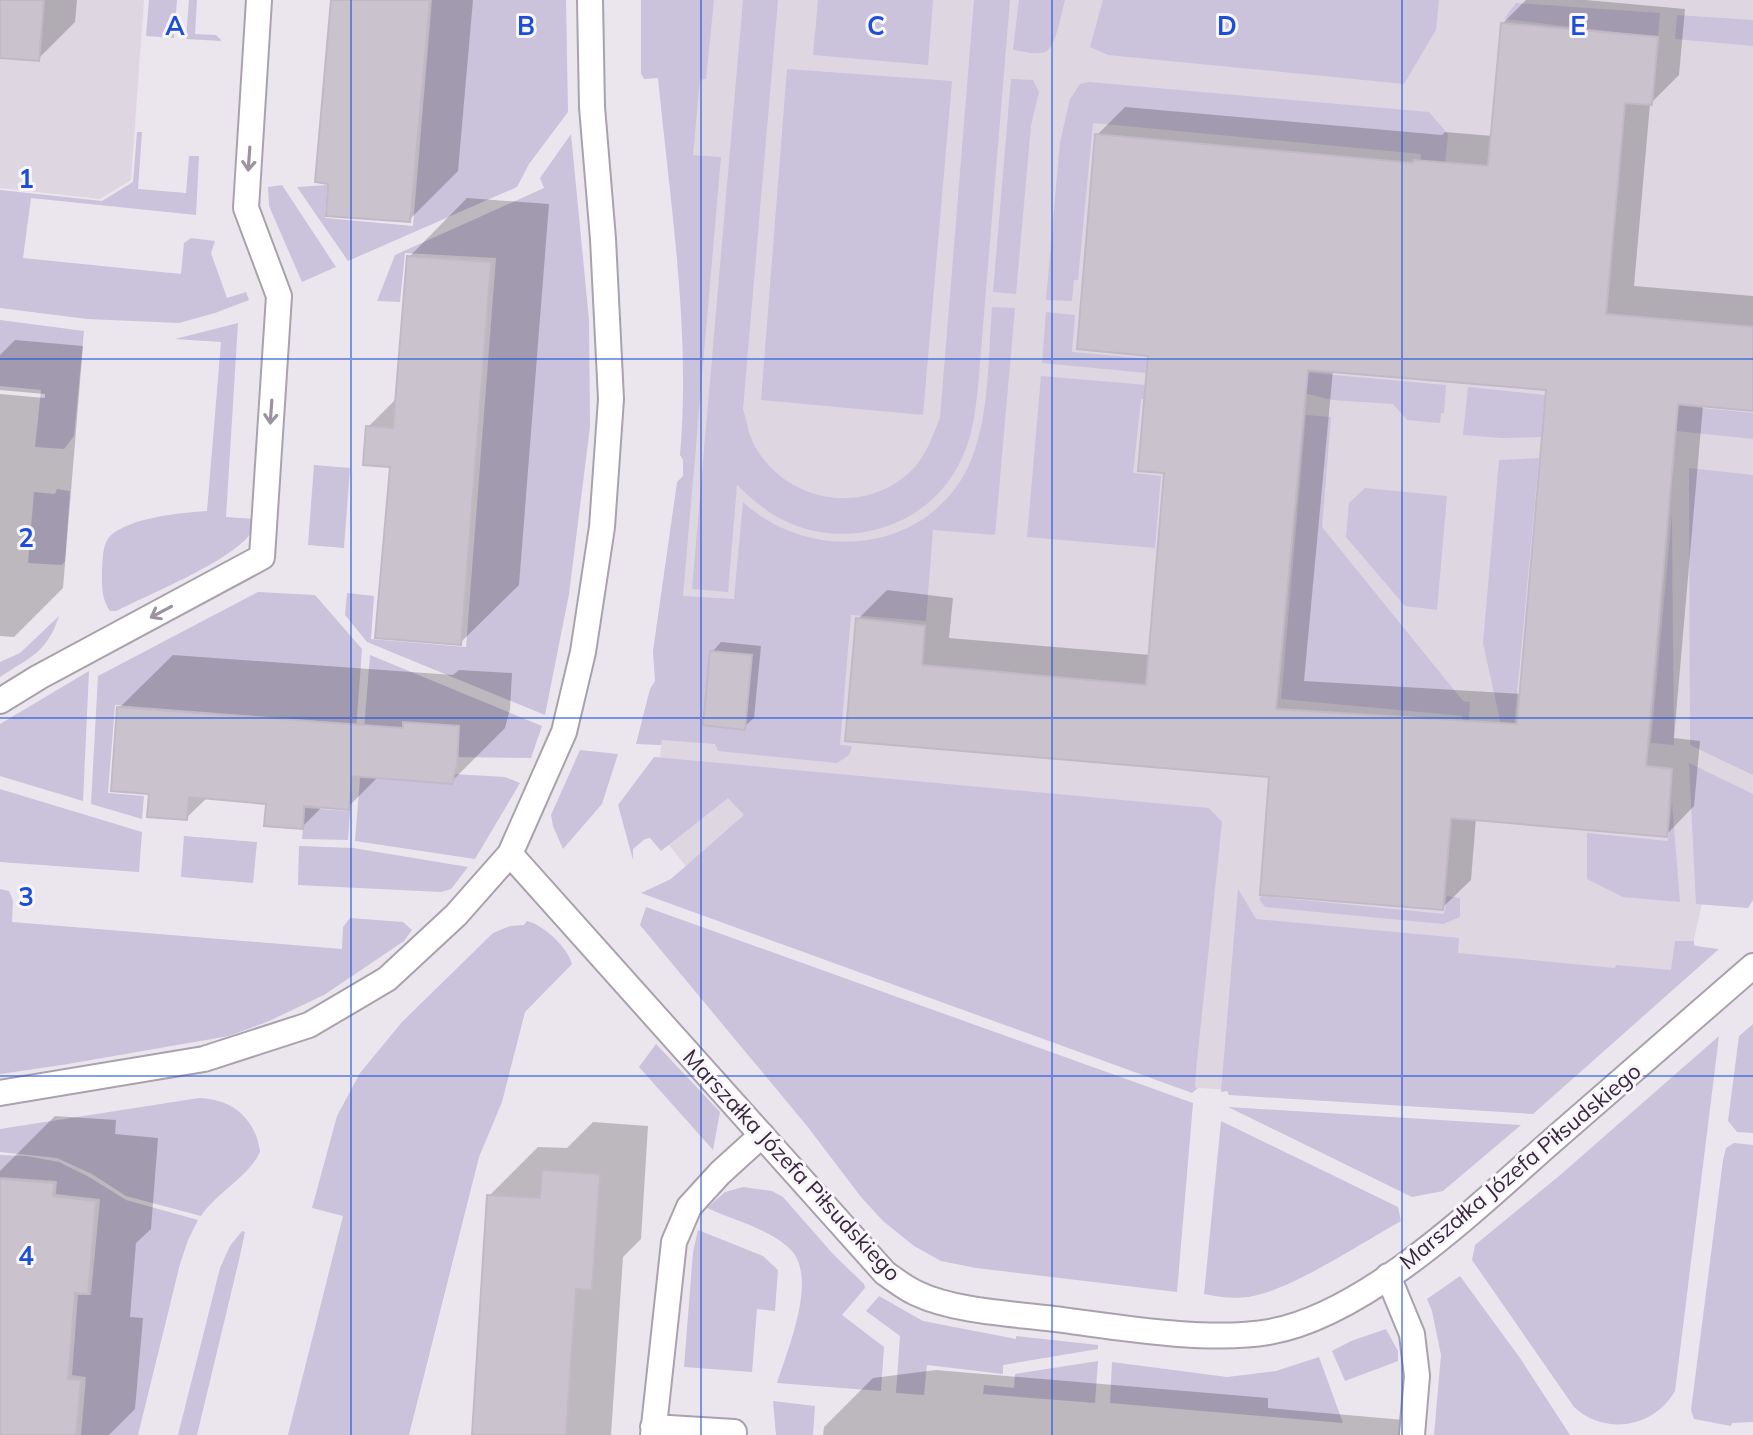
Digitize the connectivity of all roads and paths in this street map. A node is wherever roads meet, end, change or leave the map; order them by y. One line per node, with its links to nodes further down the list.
1 (259, 0): 3 (street, one-way to 3)
2 (590, 0): 4 (street)
3 (0, 701)
4 (510, 854): 6 (street); 7 (street, Marszałka Józefa Piłsudskiego)
5 (1753, 966): 8 (street, Marszałka Józefa Piłsudskiego)
6 (0, 1093)
7 (762, 1135): 8 (street, Marszałka Józefa Piłsudskiego); 9 (street)
8 (1388, 1276): 11 (street)
9 (653, 1431): 10 (street)
10 (734, 1432)
11 (1412, 1435)

